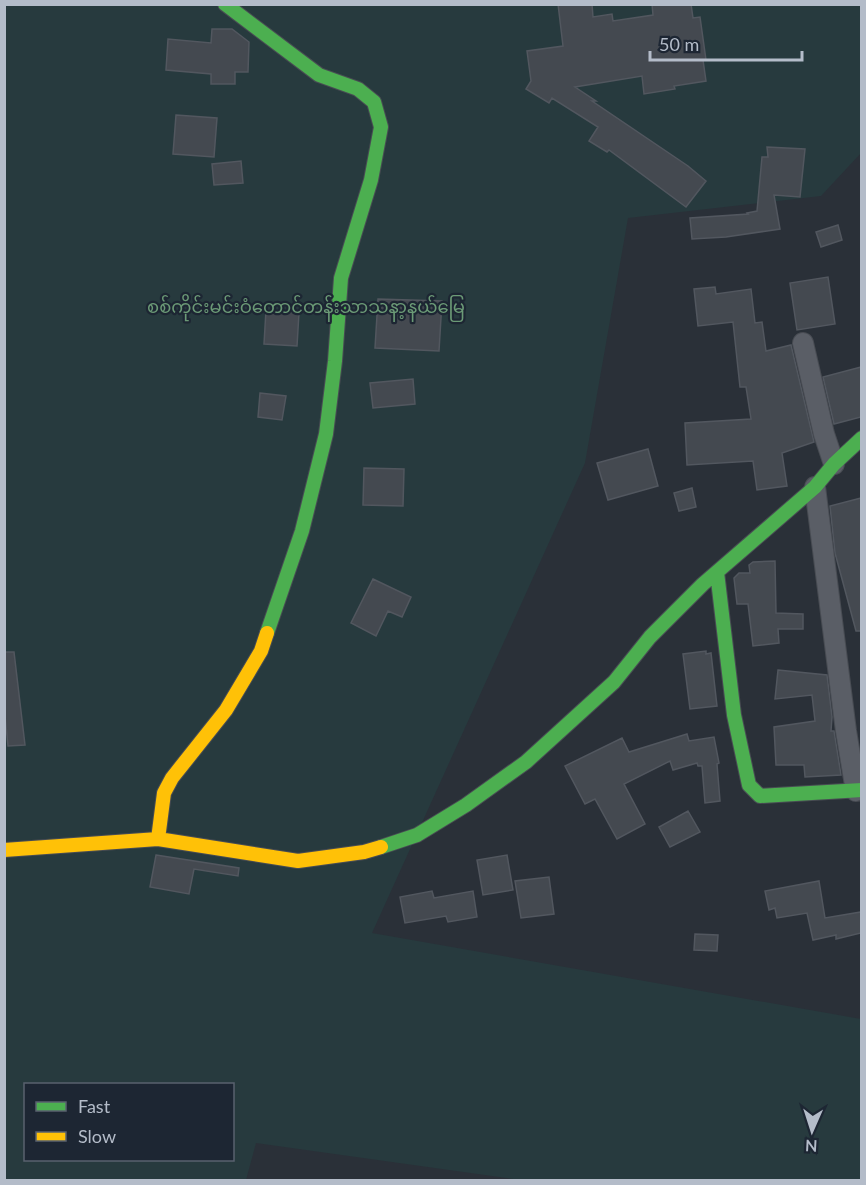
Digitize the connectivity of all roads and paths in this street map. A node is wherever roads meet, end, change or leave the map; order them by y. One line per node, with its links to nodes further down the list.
1 (225, 4): 8 (street)
2 (803, 343): 4 (street)
3 (861, 438): 4 (street)
4 (834, 464): 5 (street)
5 (815, 487): 6 (street); 7 (street)
6 (717, 572): 7 (street); 8 (street)
7 (859, 790)
8 (158, 839): 9 (street)
9 (4, 850)

